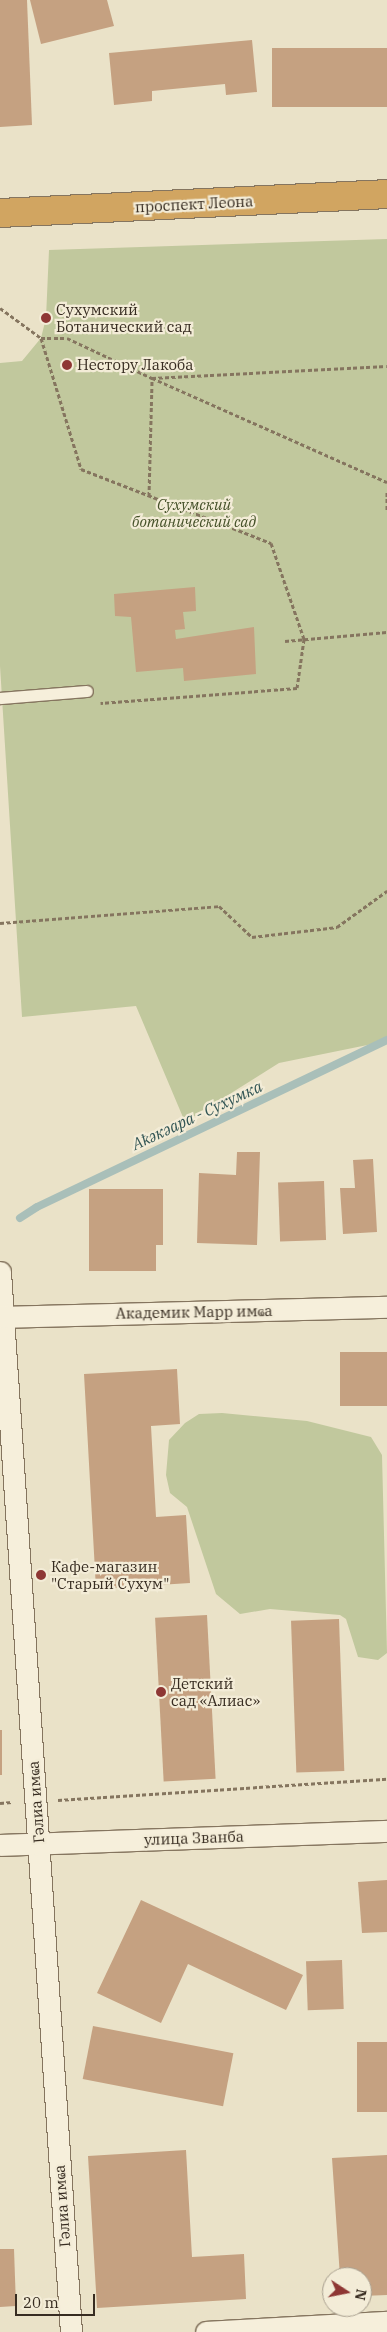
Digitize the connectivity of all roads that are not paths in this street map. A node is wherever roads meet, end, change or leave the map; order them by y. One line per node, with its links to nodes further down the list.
1 (387, 194): 2 (highway, проспект Леона)
2 (0, 213)
3 (87, 691): 4 (lane)
4 (0, 698)
5 (0, 1272): 7 (street, Гәлиа имҩа)
6 (387, 1308): 7 (street, Академик Марр имҩа)
7 (1, 1317): 9 (street, Гәлиа имҩа)
8 (387, 1831): 9 (street, улица Званба)
9 (38, 1844): 10 (street, улица Званба); 12 (street, Гәлиа имҩа)
10 (0, 1845)
11 (387, 2322): 13 (street)
12 (71, 2332)
13 (206, 2332)

